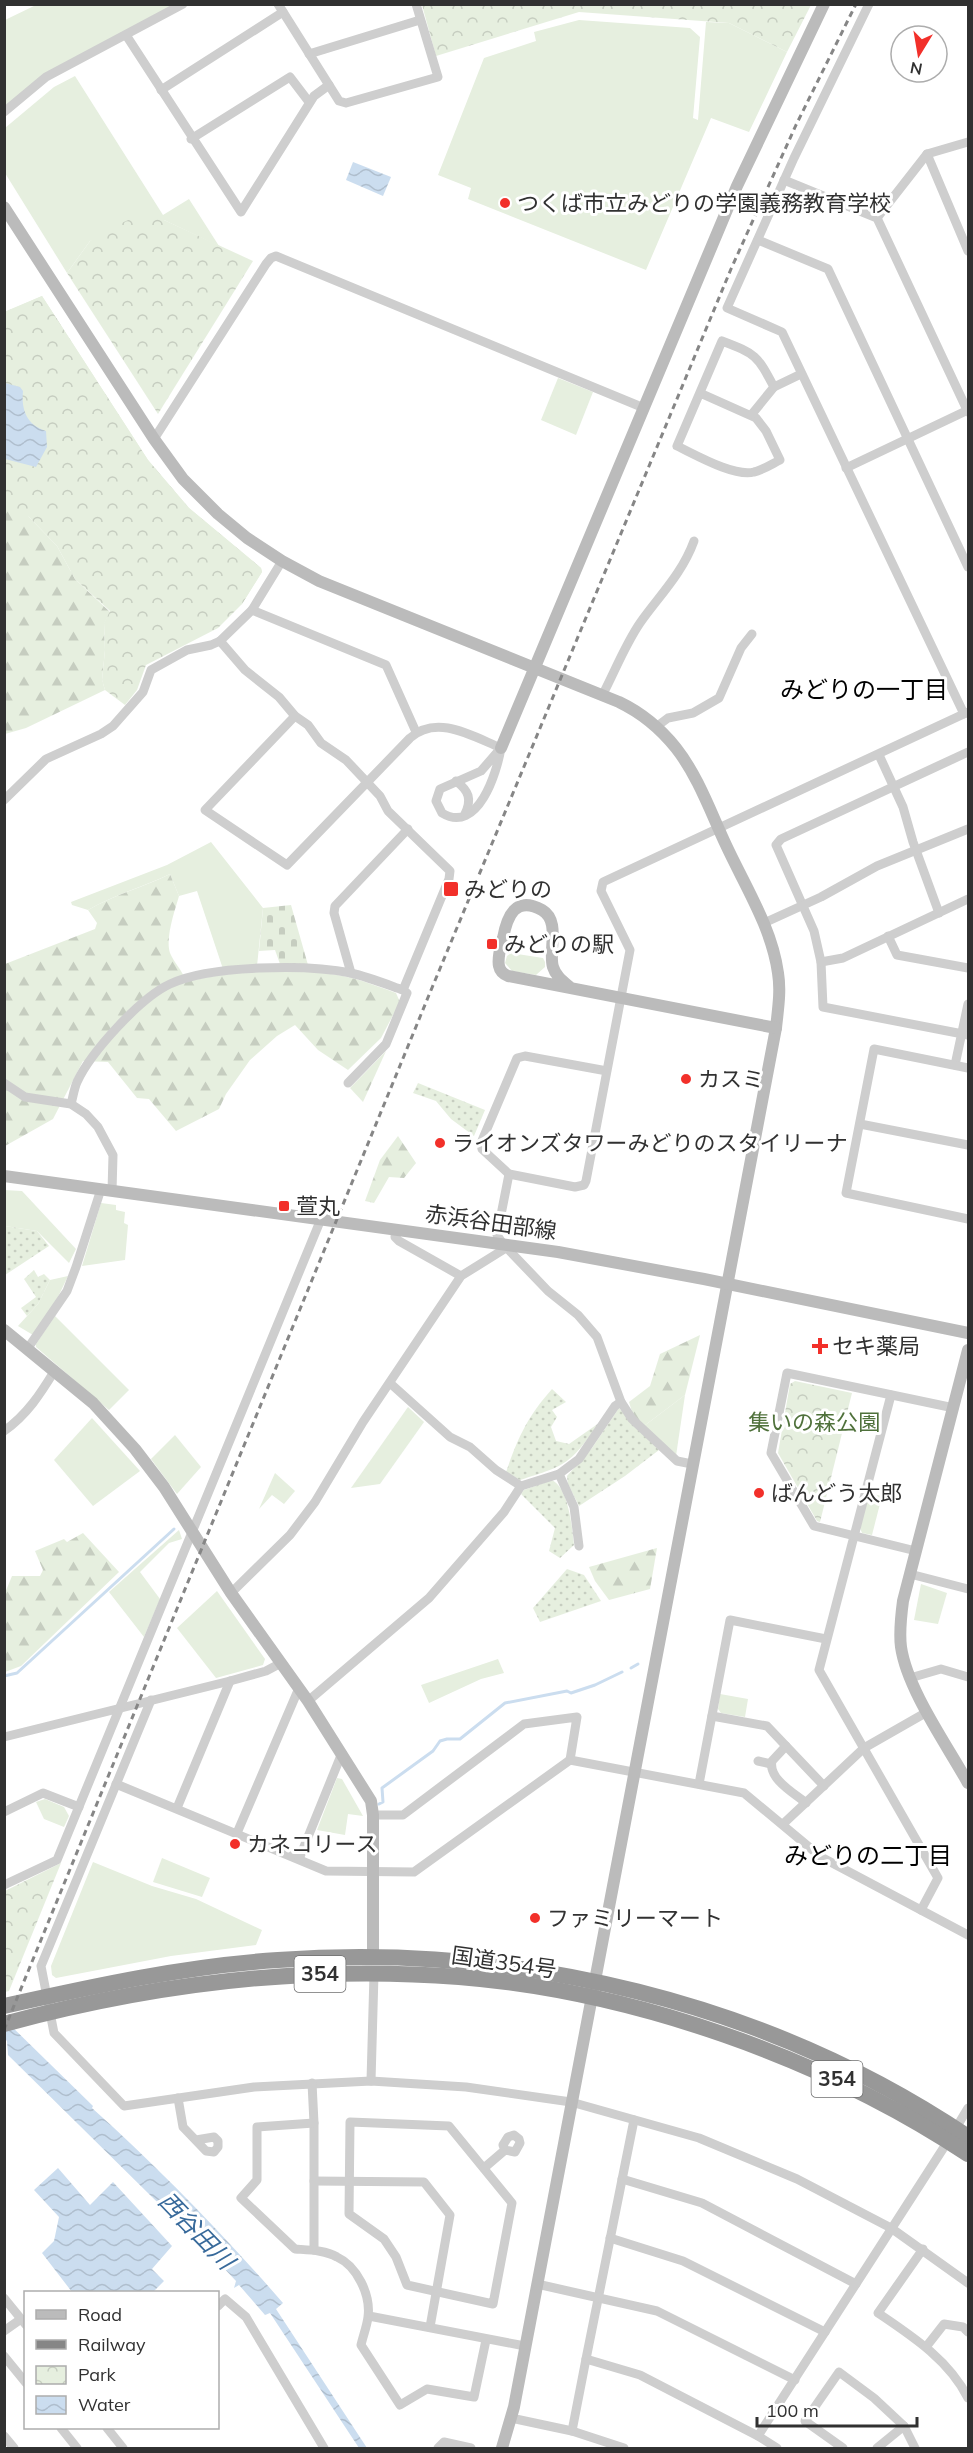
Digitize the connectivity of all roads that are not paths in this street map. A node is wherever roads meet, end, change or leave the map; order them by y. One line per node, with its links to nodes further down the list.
1 (183, 4): 7 (street)
2 (416, 4): 6 (street)
3 (824, 4): 24 (street)
4 (869, 4): 16 (street)
5 (280, 8): 8 (street); 10 (street)
6 (420, 20): 8 (street); 9 (street)
7 (126, 34): 10 (street); 12 (street)
8 (309, 54): 9 (street)
9 (329, 85): 11 (street)
10 (160, 90): 13 (street)
11 (309, 102): 13 (street); 13 (street)
12 (4, 112)
13 (191, 139)
14 (969, 142): 15 (street)
15 (927, 154): 18 (street); 20 (street)
16 (784, 180): 18 (street); 19 (street)
17 (4, 207): 27 (street)
18 (877, 218): 25 (street)
19 (758, 240): 21 (street); 28 (street)
20 (969, 251)
21 (801, 374): 22 (street); 29 (street)
22 (774, 387): 23 (street); 26 (street)
23 (700, 393): 26 (street); 26 (street)
24 (644, 408): 27 (street); 36 (street)
25 (968, 411): 28 (street)
26 (752, 414)
27 (154, 439): 31 (street)
28 (908, 440): 29 (street); 32 (street)
29 (846, 468): 38 (street)
30 (694, 541): 37 (street)
31 (282, 561): 33 (street); 36 (street)
32 (969, 567)
33 (252, 610): 35 (street); 41 (street)
34 (752, 634): 40 (street)
35 (220, 641): 39 (street); 48 (street)
36 (534, 667): 37 (street); 42 (street)
37 (603, 694): 40 (street)
38 (966, 713): 44 (street)
39 (294, 716): 46 (street); 46 (street)
40 (656, 727): 52 (street)
41 (416, 732): 42 (street); 46 (street)
42 (501, 748): 45 (street); 49 (street)
43 (969, 752): 47 (street)
44 (879, 755): 47 (street); 52 (street)
45 (456, 781): 49 (street); 49 (street)
46 (368, 782): 50 (street)
47 (893, 786): 53 (street); 55 (street)
48 (4, 800)
49 (465, 814)
50 (408, 829): 62 (street); 65 (street)
51 (969, 829): 53 (street)
52 (719, 830): 57 (street); 66 (street)
53 (916, 850): 55 (street); 56 (street)
54 (969, 899): 56 (street)
55 (805, 906): 57 (street); 59 (street)
56 (939, 913): 58 (street)
57 (764, 924): 68 (street)
58 (888, 936): 59 (street); 61 (street)
59 (821, 962): 69 (street)
60 (553, 967): 63 (street); 63 (street); 64 (street)
61 (969, 968)
62 (351, 973): 65 (street); 75 (street)
63 (535, 981): 64 (street)
64 (571, 988): 66 (street)
65 (403, 990): 74 (street)
66 (621, 998): 68 (street); 72 (street)
67 (969, 1004): 69 (street)
68 (776, 1028): 86 (street)
69 (965, 1034): 70 (street)
70 (955, 1065): 71 (street); 76 (street)
71 (969, 1068)
72 (607, 1071): 78 (street); 78 (street)
73 (4, 1083): 75 (street)
74 (348, 1083)
75 (71, 1104): 80 (street)
76 (860, 1124): 77 (street); 82 (street)
77 (969, 1145)
78 (509, 1174): 84 (street)
79 (4, 1176): 80 (street, 赤浜谷田部線)
80 (106, 1190): 81 (street, 赤浜谷田部線); 89 (street)
81 (321, 1219): 83 (street, 赤浜谷田部線); 100 (street)
82 (969, 1219)
83 (396, 1230): 84 (street, 赤浜谷田部線); 85 (street)
84 (505, 1246): 85 (street); 86 (street, 赤浜谷田部線); 94 (street)
85 (461, 1276): 92 (street)
86 (727, 1284): 88 (street, 赤浜谷田部線); 97 (street)
87 (4, 1330): 89 (street)
88 (969, 1333)
89 (28, 1348): 91 (street)
90 (969, 1350): 95 (street)
91 (55, 1370): 96 (street); 100 (street)
92 (390, 1384): 99 (street); 106 (street)
93 (891, 1395): 95 (street); 101 (street); 101 (street)
94 (621, 1402): 97 (street); 98 (street)
95 (954, 1408): 103 (street)
96 (4, 1431)
97 (692, 1464): 125 (street)
98 (559, 1474): 99 (street); 102 (street)
99 (521, 1486): 114 (street)
100 (192, 1532): 106 (street); 115 (street)
101 (853, 1536): 103 (street); 107 (street)
102 (579, 1546)
103 (916, 1551): 104 (street)
104 (910, 1574): 105 (street); 110 (street)
105 (969, 1589)
106 (231, 1593): 108 (street)
107 (826, 1639): 117 (street); 120 (street)
108 (281, 1663): 111 (street); 112 (street)
109 (969, 1677): 110 (street)
110 (910, 1678): 116 (street)
111 (230, 1681): 113 (street); 132 (street)
112 (298, 1688): 114 (street); 136 (street)
113 (151, 1700): 115 (street); 127 (street)
114 (308, 1701): 121 (street)
115 (119, 1709): 118 (street); 131 (street)
116 (927, 1712): 120 (street); 126 (street)
117 (712, 1716): 119 (street); 128 (street)
118 (4, 1737)
119 (786, 1746): 124 (street); 129 (street)
120 (864, 1748): 129 (street); 140 (street)
121 (342, 1753): 134 (street); 137 (street)
122 (570, 1760): 125 (street); 134 (street); 138 (street)
123 (758, 1761): 124 (street)
124 (771, 1764): 130 (street)
125 (633, 1772): 128 (street); 143 (street)
126 (969, 1783)
127 (116, 1784): 132 (street); 144 (street)
128 (699, 1784): 135 (street)
129 (824, 1786): 130 (street)
130 (806, 1803): 135 (street)
131 (79, 1807): 133 (street); 139 (street)
132 (177, 1808): 136 (street)
133 (4, 1812)
134 (373, 1815): 138 (street)
135 (783, 1824): 140 (street)
136 (237, 1833): 137 (street)
137 (299, 1859): 138 (street)
138 (374, 1871): 142 (street)
139 (4, 1885)
140 (921, 1910): 141 (street)
141 (969, 1935)
142 (374, 1965): 143 (highway, 国道354号 / 354); 144 (highway, 国道354号 / 354); 147 (street)
143 (594, 1989): 150 (street); 154 (highway, 国道354号 / 354)
144 (48, 2005): 145 (highway, 国道354号 / 354); 146 (highway, 国道354号 / 354); 149 (street)
145 (4, 2006)
146 (10, 2023)
147 (371, 2081): 148 (street); 150 (street)
148 (312, 2083): 149 (street); 153 (street)
149 (178, 2098): 155 (street)
150 (571, 2102): 152 (street); 167 (street)
151 (969, 2108): 154 (street)
152 (634, 2120): 159 (street); 162 (street)
153 (314, 2123): 160 (street); 165 (street)
154 (958, 2135): 157 (highway, 国道354号 / 354); 162 (street)
155 (196, 2140)
156 (505, 2150): 158 (street)
157 (969, 2154)
158 (484, 2168): 161 (street); 169 (street)
159 (622, 2179): 163 (street); 168 (street)
160 (314, 2181): 161 (street); 165 (street)
161 (349, 2181): 169 (street); 169 (street)
162 (891, 2228): 164 (street); 168 (street)
163 (610, 2238): 170 (street); 177 (street)
164 (923, 2249): 166 (street); 181 (street)
165 (314, 2250): 173 (street)
166 (969, 2283)
167 (537, 2284): 170 (street); 180 (street)
168 (856, 2284): 177 (street)
169 (438, 2292): 175 (street)
170 (598, 2297): 183 (street); 184 (street)
171 (4, 2298): 174 (street)
172 (219, 2305): 198 (street)
173 (369, 2316): 175 (street); 179 (street)
174 (23, 2322): 176 (street)
175 (430, 2327): 179 (street)
176 (4, 2331)
177 (825, 2332): 184 (street)
178 (969, 2332): 181 (street)
179 (486, 2340): 180 (street)
180 (525, 2346): 187 (street)
181 (926, 2347): 186 (street)
182 (4, 2356): 185 (street)
183 (586, 2359): 191 (street); 193 (street)
184 (795, 2380): 193 (street)
185 (24, 2381)
186 (969, 2398)
187 (511, 2418): 191 (street); 201 (street)
188 (904, 2426): 204 (street); 205 (street); 206 (street)
189 (63, 2429): 196 (street)
190 (109, 2429): 197 (street)
191 (572, 2432): 202 (street)
192 (4, 2436): 195 (street)
193 (758, 2436): 203 (street)
194 (458, 2447): 199 (street); 200 (street)
195 (15, 2448)
196 (77, 2448)
197 (123, 2448)
198 (324, 2448)
199 (438, 2448)
200 (471, 2448)
201 (502, 2448)
202 (624, 2448)
203 (777, 2448)
204 (843, 2448)
205 (877, 2448)
206 (915, 2448)

